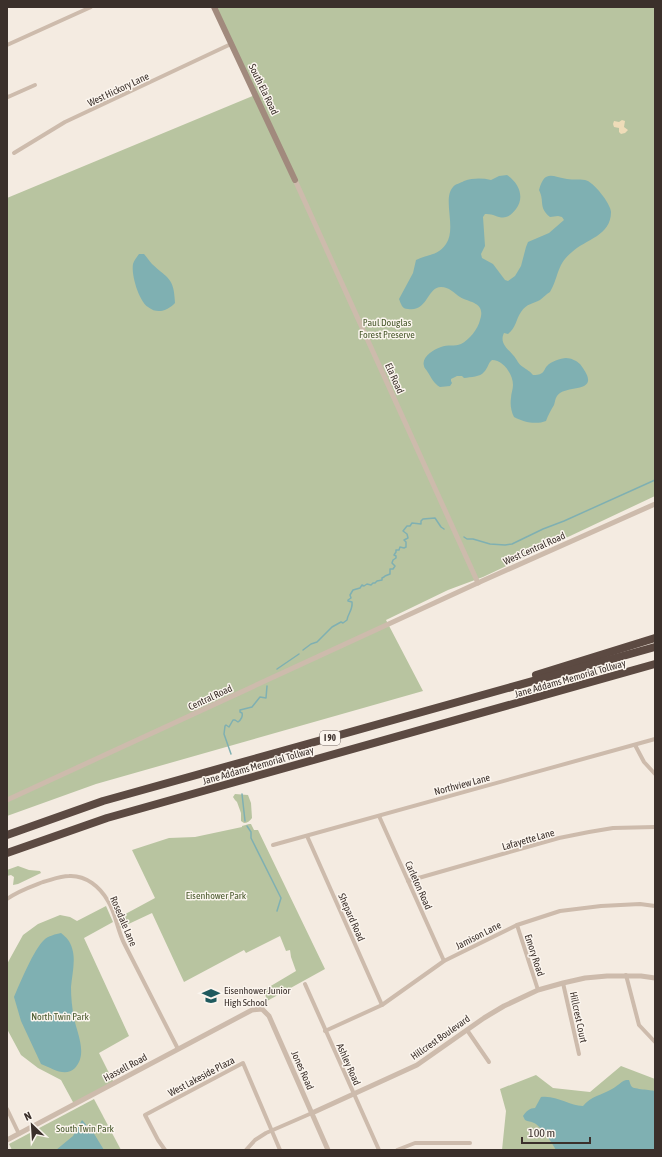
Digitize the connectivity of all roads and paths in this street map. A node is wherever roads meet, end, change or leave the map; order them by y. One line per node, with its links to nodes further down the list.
1 (91, 7): 4 (street)
2 (214, 7): 3 (main road, South Ela Road)
3 (231, 44): 7 (street, West Hickory Lane); 8 (main road, South Ela Road)
4 (7, 45)
5 (34, 85): 6 (street)
6 (7, 96)
7 (14, 153)
8 (295, 180): 10 (street, Ela Road)
9 (655, 504): 10 (street, West Central Road)
10 (478, 583): 11 (street, West Central Road)
11 (420, 610): 19 (street, Central Road)
12 (655, 638): 15 (highway)
13 (655, 647): 15 (highway, Jane Addams Memorial Tollway / I 90)
14 (655, 664): 25 (highway, Jane Addams Memorial Tollway / I 90)
15 (456, 702): 22 (highway, Jane Addams Memorial Tollway / I 90)
16 (655, 739): 17 (street, Northview Lane)
17 (635, 745): 18 (street); 20 (street, Northview Lane)
18 (655, 774)
19 (7, 800)
20 (378, 816): 23 (street, Northview Lane); 26 (street, Carleton Road)
21 (655, 827): 26 (street, Lafayette Lane)
22 (7, 835)
23 (307, 836): 24 (street, Northview Lane); 36 (street, Shepard Road)
24 (273, 845)
25 (7, 853)
26 (408, 881): 30 (street, Carleton Road)
27 (7, 899): 41 (street, Rosedale Lane)
28 (655, 906): 29 (street, Jamison Lane)
29 (517, 925): 30 (street, Jamison Lane); 35 (street, Emory Road)
30 (444, 961): 36 (street, Jamison Lane)
31 (626, 975): 32 (street, Hillcrest Boulevard); 33 (street, Hillcrest Boulevard); 40 (street)
32 (655, 978)
33 (563, 982): 35 (street, Hillcrest Boulevard); 42 (street, Hillcrest Court)
34 (305, 984): 39 (street, Ashley Road)
35 (538, 990): 38 (street, Hillcrest Boulevard)
36 (382, 1005): 39 (street, Jamison Lane)
37 (252, 1010): 41 (street, Hassell Road); 46 (street, Jones Road)
38 (467, 1030): 43 (street); 44 (street, Hillcrest Boulevard)
39 (325, 1031): 44 (street, Ashley Road)
40 (655, 1042)
41 (178, 1049): 48 (street, Hassell Road)
42 (579, 1054)
43 (489, 1062)
44 (353, 1094): 46 (street, Hillcrest Boulevard); 55 (street, Ashley Road)
45 (7, 1109): 48 (street)
46 (312, 1113): 47 (street, Hillcrest Boulevard); 54 (street, Jones Road)
47 (272, 1131): 51 (street, West Lakeside Plaza); 52 (street, Hillcrest Boulevard); 53 (street)
48 (19, 1134): 49 (street, Hassell Road)
49 (7, 1140)
50 (470, 1143): 56 (street)
51 (165, 1150)
52 (246, 1150)
53 (280, 1150)
54 (328, 1150)
55 (379, 1150)
56 (397, 1150)

